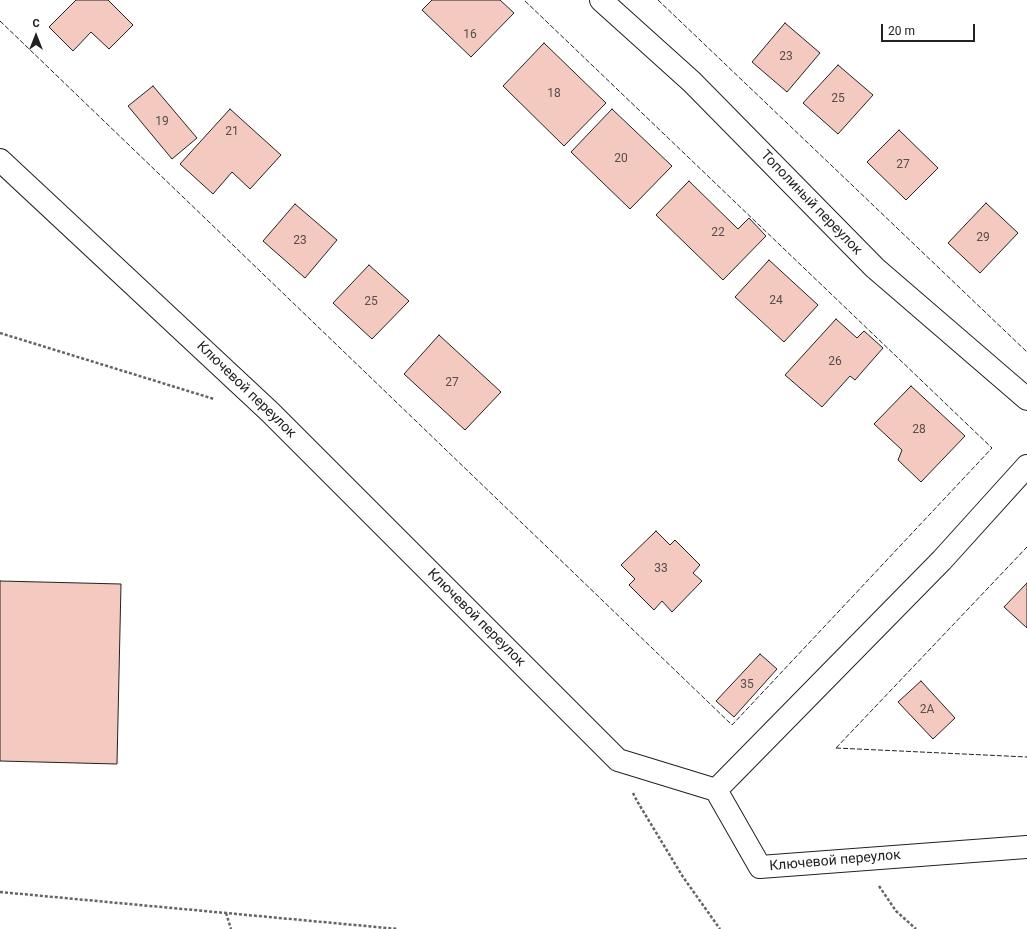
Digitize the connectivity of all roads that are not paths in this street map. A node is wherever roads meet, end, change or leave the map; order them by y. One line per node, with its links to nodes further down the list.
1 (601, 0): 3 (street, Тополиный переулок)
2 (0, 160): 5 (street, Ключевой переулок)
3 (1027, 399)
4 (1027, 466): 5 (street)
5 (716, 790): 6 (street, Ключевой переулок)
6 (1027, 847)

